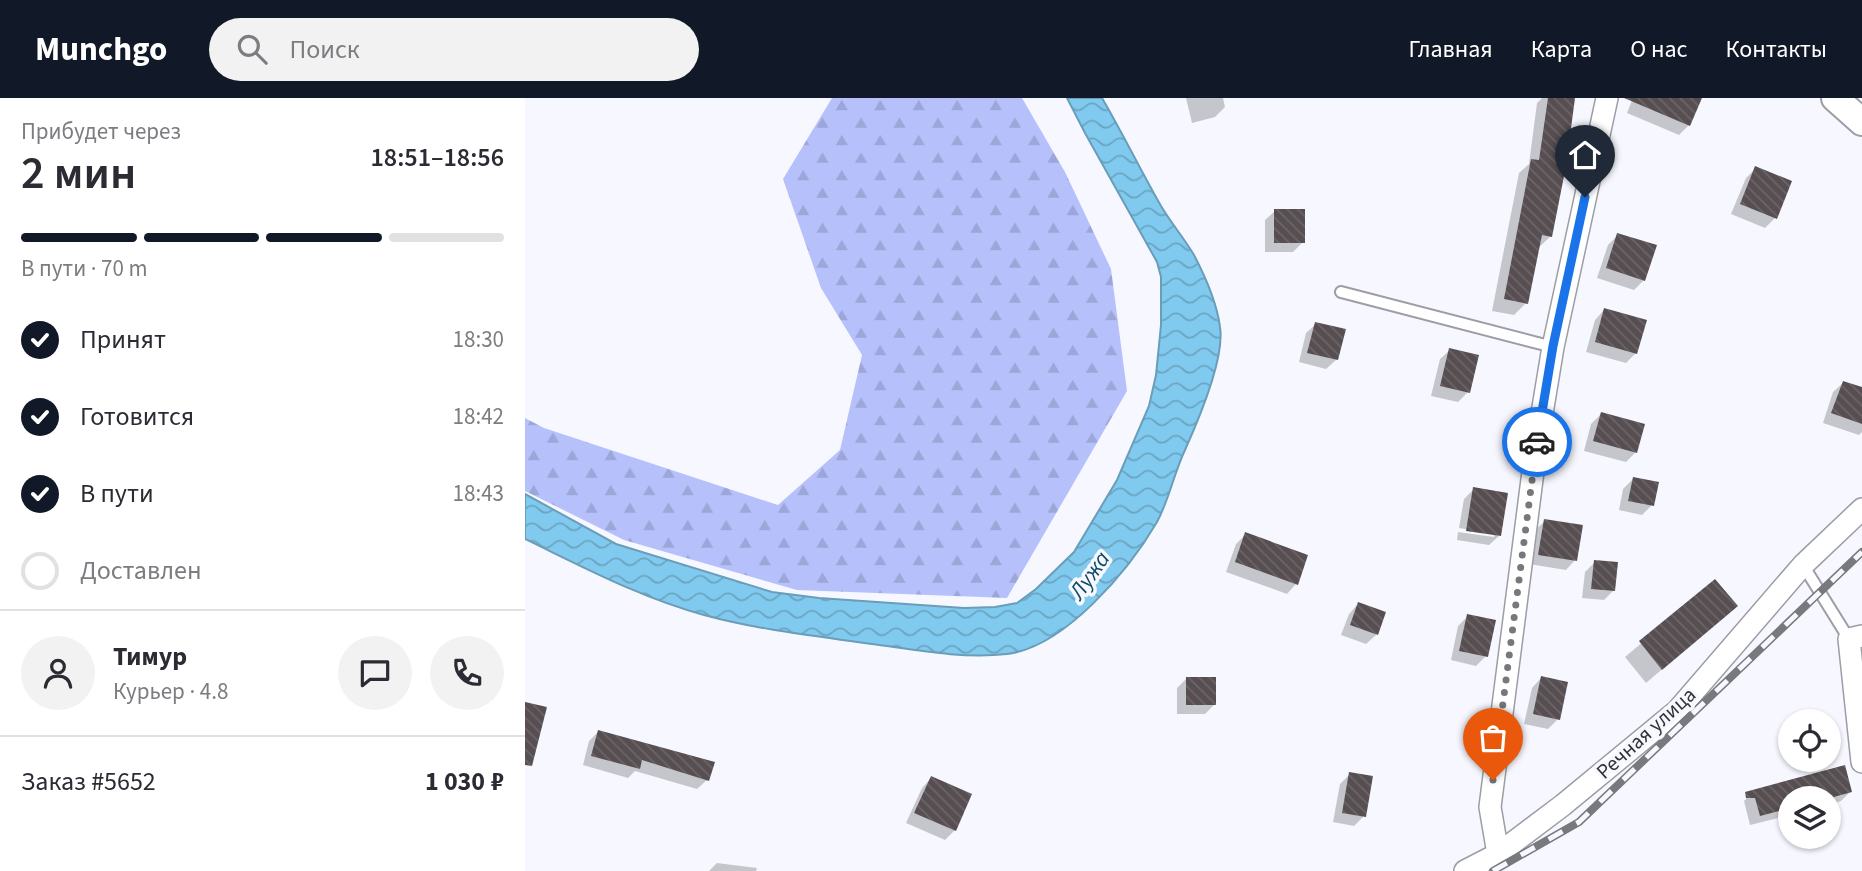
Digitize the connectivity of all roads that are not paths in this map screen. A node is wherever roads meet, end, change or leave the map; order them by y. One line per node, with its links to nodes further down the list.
1 (1607, 98): 5 (street)
2 (1835, 98): 3 (street)
3 (1862, 122)
4 (1341, 292): 5 (lane)
5 (1553, 346): 10 (street)
6 (1862, 509): 7 (street, Речная улица)
7 (1803, 565): 8 (lane); 10 (street, Речная улица)
8 (1856, 638): 9 (street)
9 (1862, 762)
10 (1498, 854): 11 (street, Речная улица)
11 (1465, 871)

